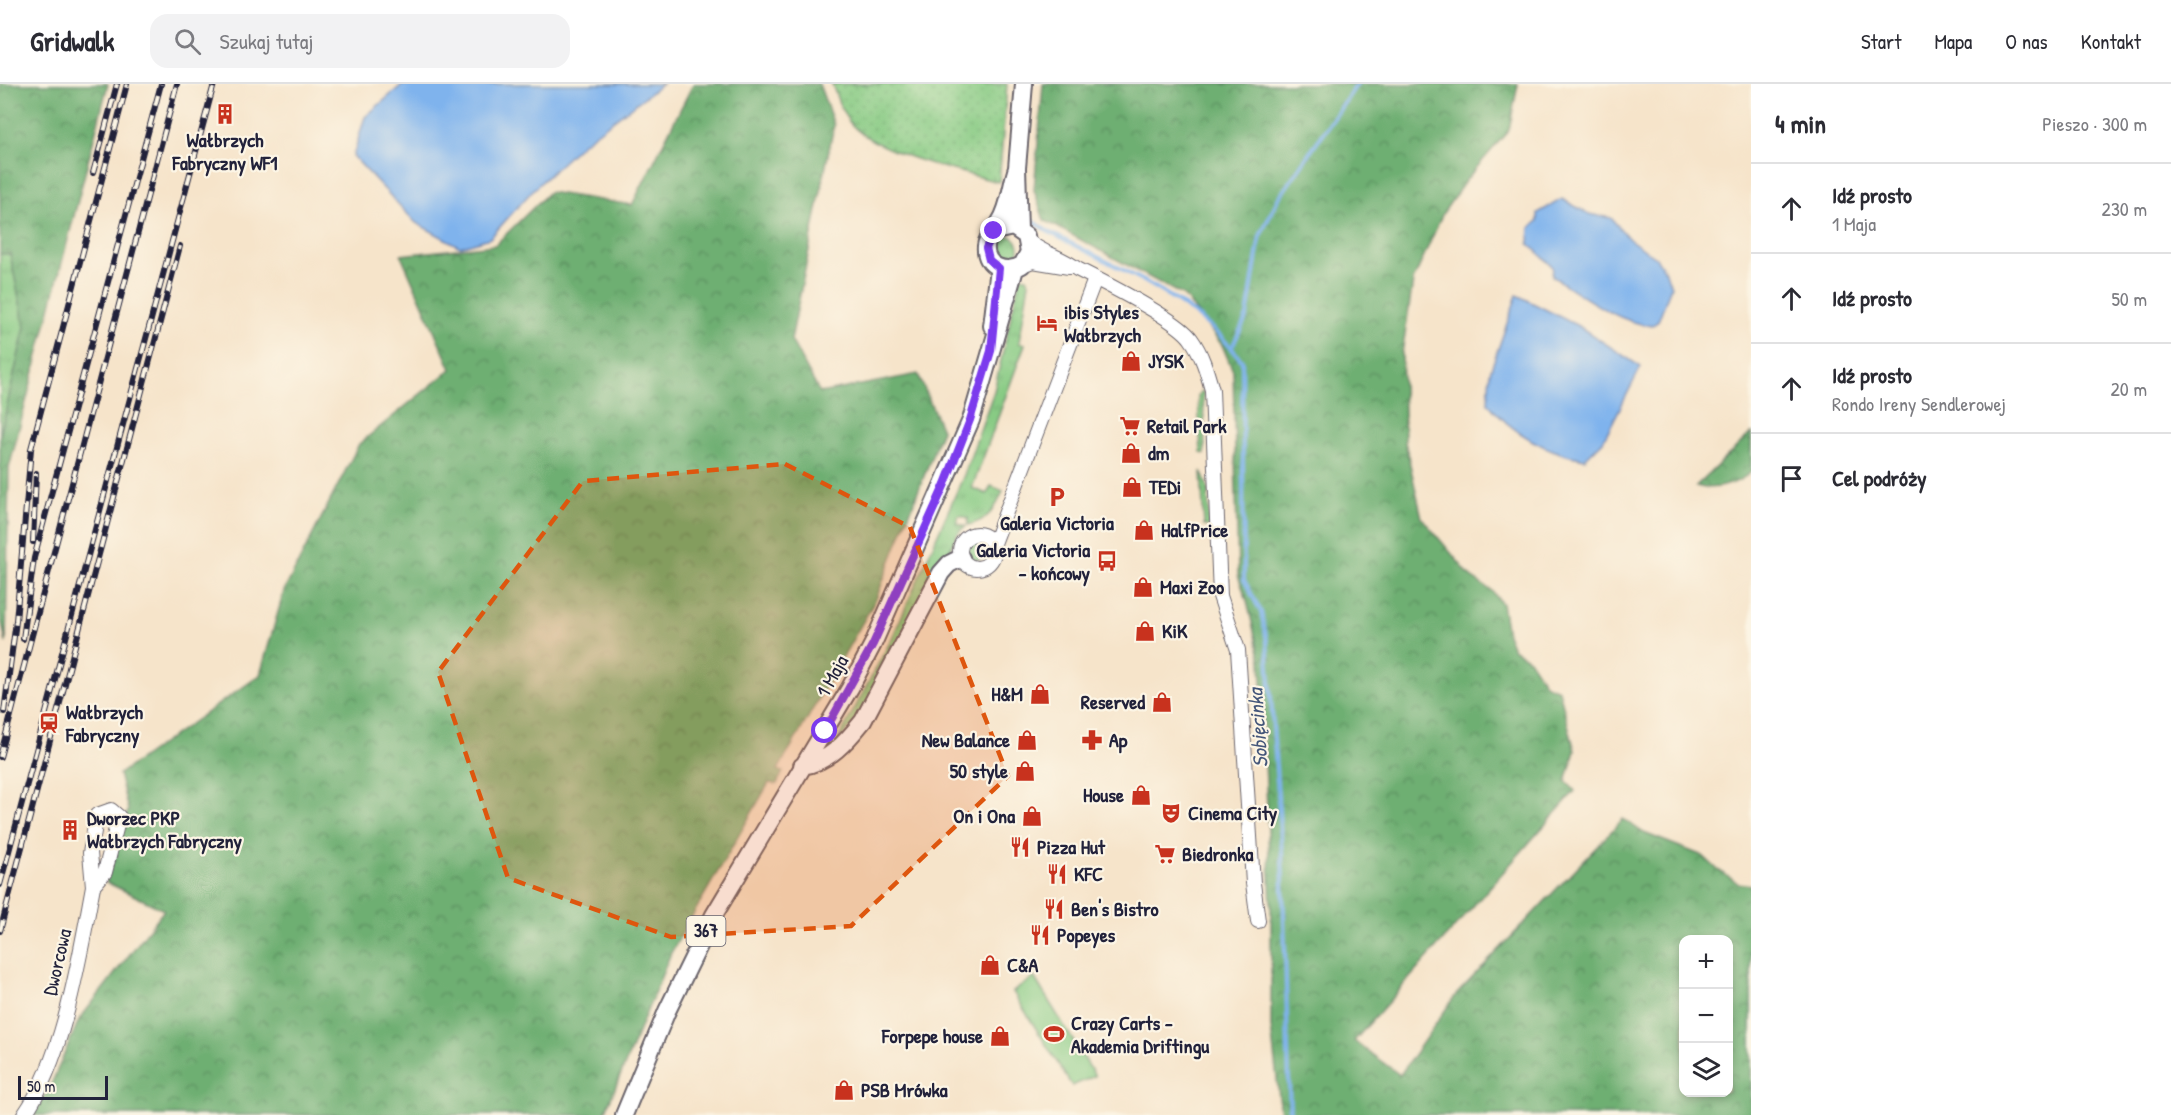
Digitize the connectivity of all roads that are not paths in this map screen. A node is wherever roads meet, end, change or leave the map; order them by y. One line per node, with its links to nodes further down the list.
1 (1024, 84): 2 (main road, 367)
2 (1017, 168): 3 (main road, 367); 4 (main road, 367)
3 (994, 231): 4 (main road); 5 (main road, 367)
4 (1024, 236): 5 (main road, 367); 6 (street)
5 (1012, 267): 6 (street); 12 (main road, 1 Maja / 367)
6 (1077, 269): 7 (street)
7 (1095, 279): 8 (street); 14 (street)
8 (1004, 512): 9 (street); 10 (street)
9 (979, 535): 10 (street); 11 (street)
10 (993, 546): 11 (street)
11 (961, 558): 12 (main road)
12 (802, 766): 16 (main road, 1 Maja / 367)
13 (93, 886): 13 (street, Dworcowa); 15 (street, Dworcowa)
14 (1258, 921)
15 (24, 1115)
16 (624, 1115)

